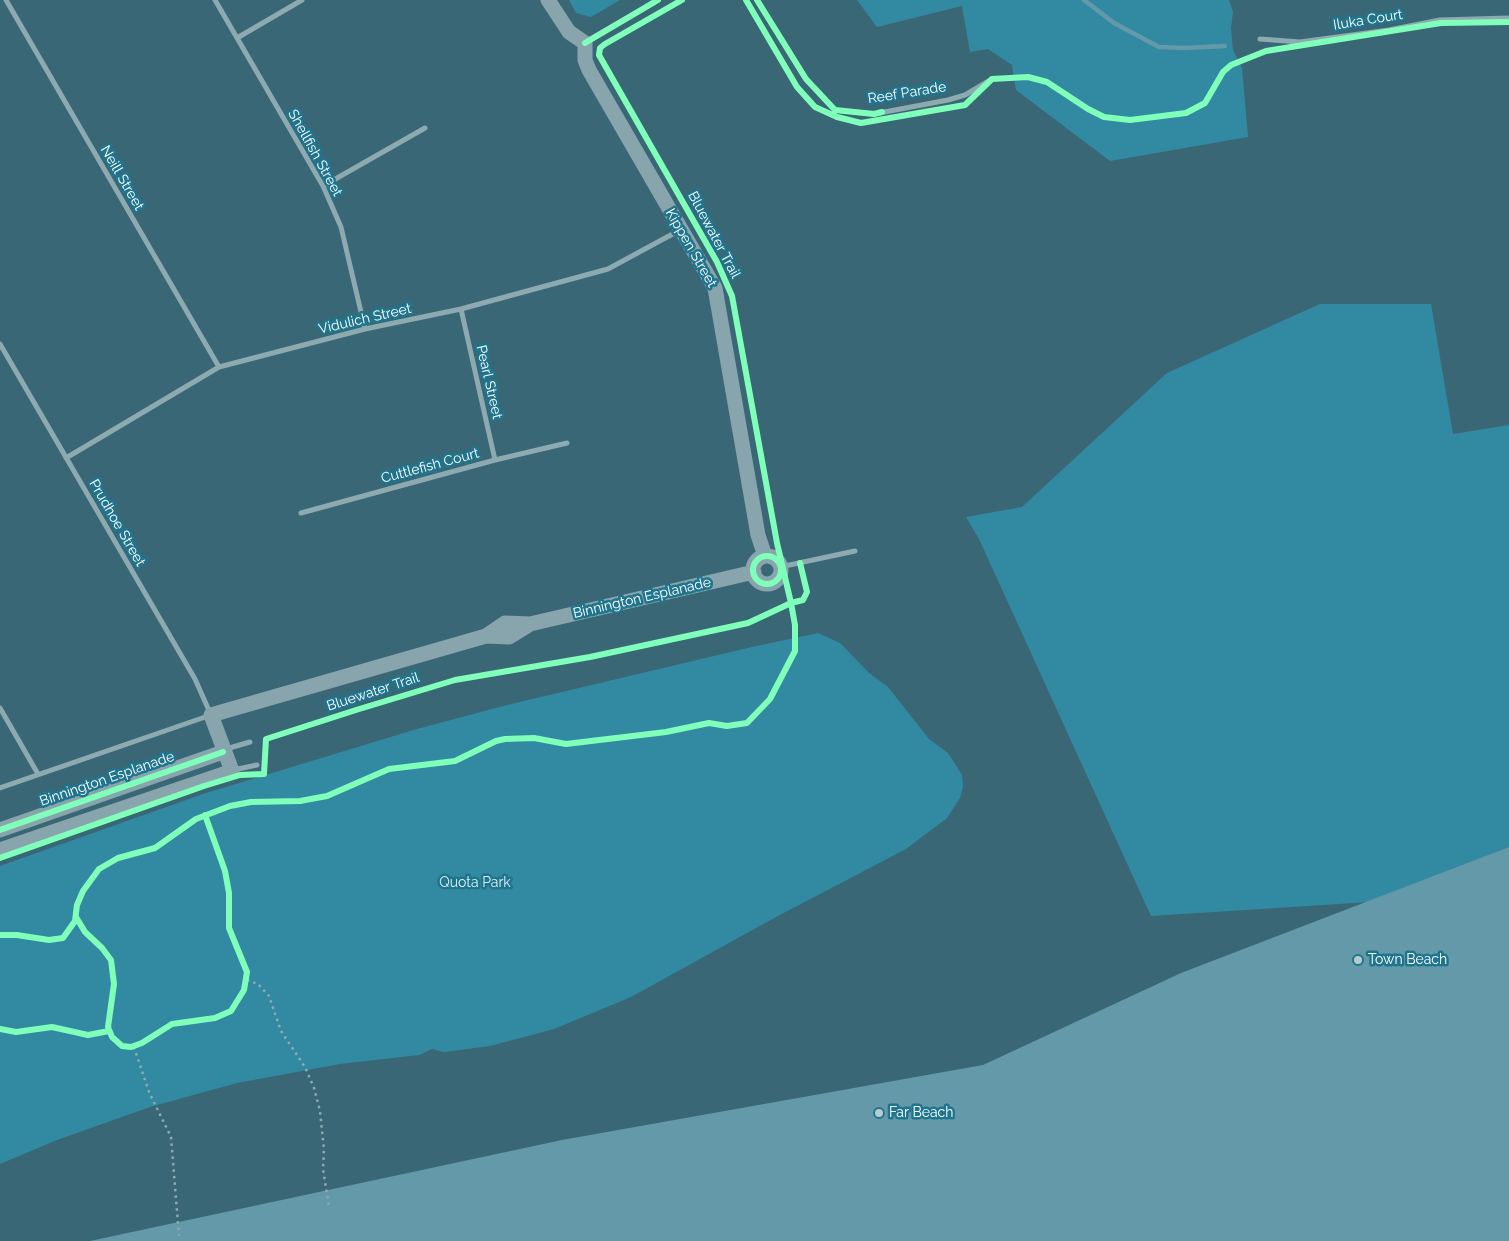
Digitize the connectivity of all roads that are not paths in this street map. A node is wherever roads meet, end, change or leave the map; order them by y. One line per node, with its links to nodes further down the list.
1 (6, 0): 18 (street, Neill Street)
2 (215, 0): 8 (street, Shellfish Street)
3 (302, 0): 8 (street)
4 (548, 0): 10 (street)
5 (658, 0): 10 (street)
6 (757, 0): 11 (street, Reef Parade)
7 (1509, 18): 9 (street, Iluka Court)
8 (237, 38): 13 (street, Shellfish Street)
9 (1260, 40)
10 (585, 43): 14 (street, Kippen Street)
11 (992, 79)
12 (425, 128): 13 (street)
13 (323, 186): 16 (street, Shellfish Street)
14 (680, 230): 15 (street, Vidulich Street); 24 (street, Kippen Street)
15 (461, 309): 16 (street, Vidulich Street); 21 (street, Pearl Street)
16 (365, 329): 18 (street, Vidulich Street)
17 (0, 344): 20 (street, Prudhoe Street)
18 (219, 367): 20 (street, Vidulich Street)
19 (567, 443): 21 (street, Cuttlefish Court)
20 (66, 458): 28 (street, Prudhoe Street)
21 (495, 460): 22 (street, Cuttlefish Court)
22 (301, 513)
23 (855, 551): 25 (street)
24 (765, 556): 25 (street); 26 (street)
25 (780, 567): 26 (street)
26 (754, 572): 28 (street, Binnington Esplanade)
27 (0, 708): 33 (street)
28 (211, 715): 30 (street); 33 (street, Binnington Esplanade)
29 (250, 742): 30 (street, Binnington Esplanade)
30 (223, 751): 32 (street); 35 (street, Binnington Esplanade)
31 (257, 765): 32 (street)
32 (232, 771): 36 (street)
33 (38, 774): 34 (street, Binnington Esplanade)
34 (0, 788)
35 (0, 830)
36 (0, 850)

